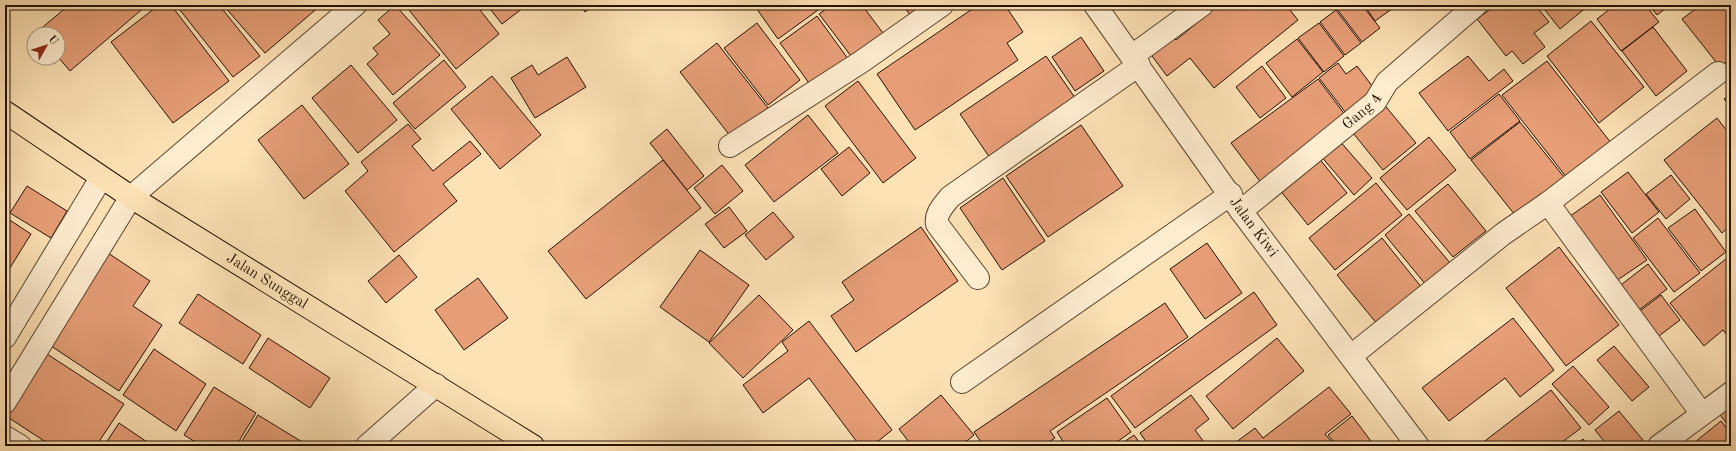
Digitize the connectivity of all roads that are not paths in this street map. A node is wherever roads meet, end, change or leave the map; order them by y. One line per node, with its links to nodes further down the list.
1 (356, 5): 11 (street)
2 (942, 5): 9 (street)
3 (1096, 5): 6 (street, Jalan Kiwi)
4 (1202, 5): 6 (street)
5 (1476, 5): 12 (street, Gang 4)
6 (1136, 61): 12 (street, Jalan Kiwi); 14 (street)
7 (1718, 73): 13 (street)
8 (5, 112): 10 (main road, Jalan Sunggal)
9 (730, 146)
10 (101, 178): 11 (main road, Jalan Sunggal); 15 (street)
11 (131, 197): 16 (street); 20 (main road, Jalan Sunggal)
12 (1236, 203): 18 (street, Jalan Kiwi); 19 (street, Gang 4)
13 (1548, 203): 18 (street); 23 (street)
14 (978, 278)
15 (18, 315): 16 (street); 17 (street)
16 (47, 332): 22 (street)
17 (5, 337)
18 (1351, 356): 28 (street, Jalan Kiwi)
19 (962, 382)
20 (436, 385): 26 (street); 27 (main road, Jalan Sunggal)
21 (1731, 393): 23 (street)
22 (5, 402)
23 (1702, 414): 29 (street)
24 (5, 437): 25 (street)
25 (20, 446)
26 (367, 446)
27 (533, 446)
28 (1418, 446)
29 (1659, 446)

